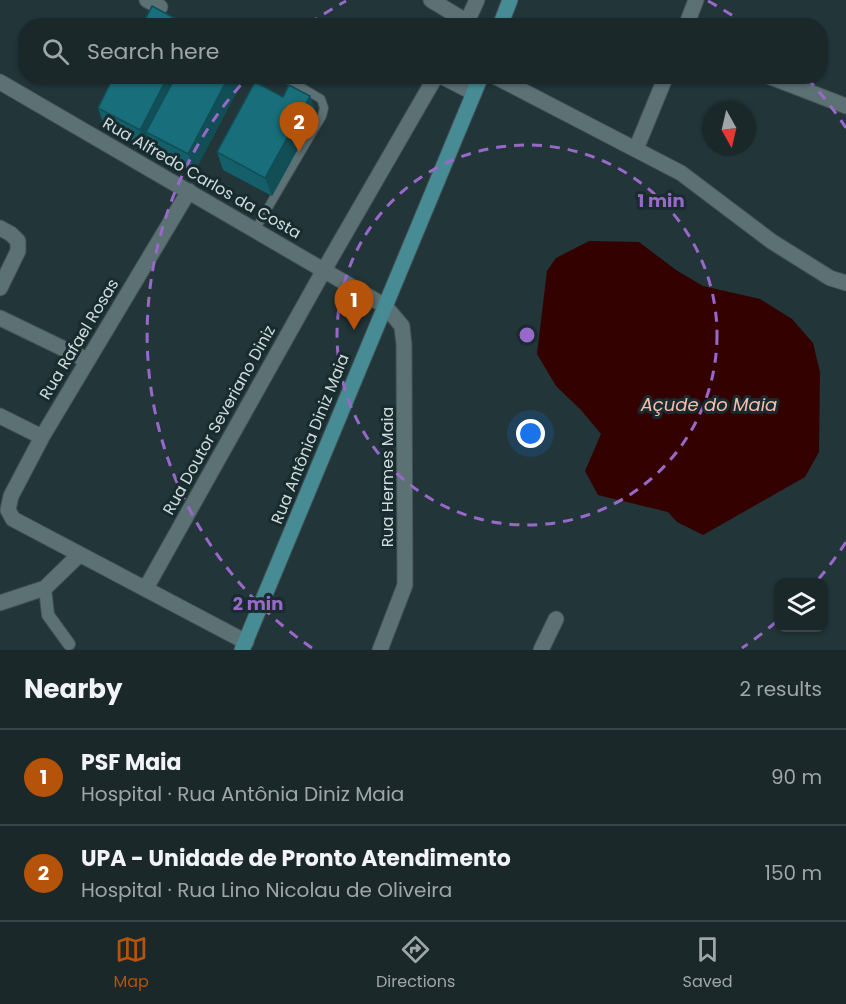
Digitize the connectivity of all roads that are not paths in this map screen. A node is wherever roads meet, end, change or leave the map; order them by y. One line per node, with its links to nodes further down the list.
1 (431, 0): 5 (street)
2 (477, 0): 6 (street)
3 (510, 0): 7 (main road)
4 (696, 0): 8 (street)
5 (459, 18)
6 (470, 18)
7 (503, 18)
8 (689, 18)
9 (0, 82): 20 (street, Rua Alfredo Carlos da Costa)
10 (296, 84): 22 (lane)
11 (431, 84): 23 (street, Rua Doutor Severiano Diniz)
12 (457, 84): 17 (street)
13 (478, 84): 17 (main road, Rua Antônia Diniz Maia)
14 (510, 84): 19 (street)
15 (663, 84): 19 (street)
16 (789, 84): 18 (street)
17 (474, 93): 26 (main road, Rua Antônia Diniz Maia)
18 (846, 106)
19 (636, 149): 24 (street)
20 (189, 191): 22 (street, Rua Alfredo Carlos da Costa); 28 (street, Rua Rafael Rosas)
21 (0, 228): 25 (street)
22 (255, 230): 23 (street, Rua Alfredo Carlos da Costa)
23 (324, 270): 26 (street, Rua Alfredo Carlos da Costa); 33 (street, Rua Doutor Severiano Diniz)
24 (846, 283)
25 (0, 288)
26 (385, 306): 37 (main road, Rua Antônia Diniz Maia); 38 (street, Rua Hermes Maia)
27 (0, 318): 28 (street)
28 (87, 360): 30 (street, Rua Rafael Rosas)
29 (0, 416): 30 (street)
30 (42, 437): 31 (street, Rua Rafael Rosas)
31 (79, 555): 32 (street); 33 (street)
32 (45, 588): 34 (street); 36 (street)
33 (146, 588): 37 (street)
34 (0, 603)
35 (556, 619): 39 (street)
36 (69, 644)
37 (244, 646)
38 (380, 650)
39 (542, 650)

